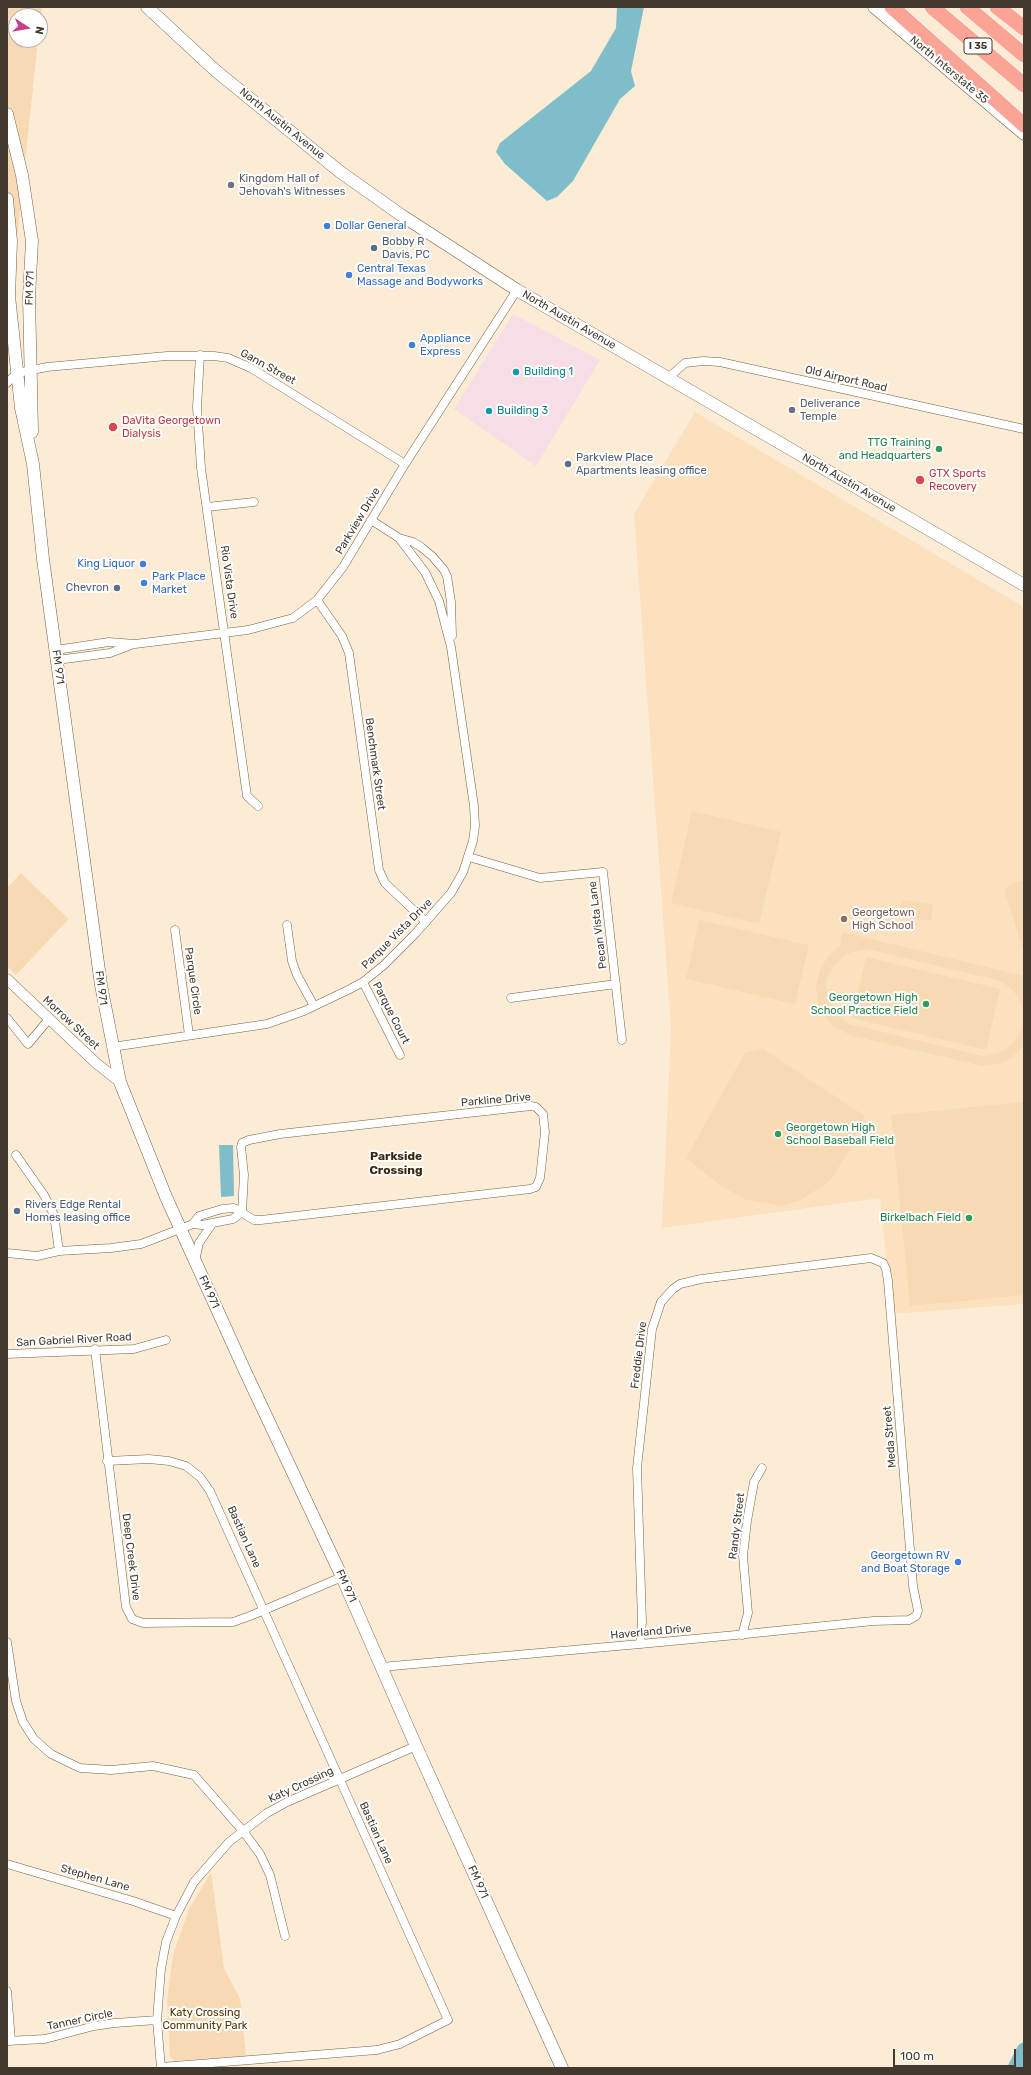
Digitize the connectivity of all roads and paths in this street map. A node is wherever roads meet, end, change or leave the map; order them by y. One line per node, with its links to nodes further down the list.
1 (147, 7): 15 (main road, North Austin Avenue)
2 (874, 7): 12 (main road, North Interstate 35)
3 (892, 7): 11 (highway)
4 (932, 7): 9 (highway, I 35)
5 (967, 7): 8 (highway, I 35)
6 (997, 7): 7 (highway)
7 (1024, 28)
8 (1024, 55)
9 (1024, 85)
10 (7, 114): 13 (main road, FM 971 / FM 971)
11 (1024, 125)
12 (1024, 134)
13 (11, 149): 17 (main road, FM 971 / FM 971)
14 (7, 199): 18 (main road, FM 971 / FM 971)
15 (517, 290): 19 (main road, North Austin Avenue); 23 (street, Parkview Drive)
16 (200, 355): 17 (street, Gann Street); 23 (street, Gann Street); 25 (street, Rio Vista Drive)
17 (30, 369): 18 (street, Gann Street); 22 (main road, FM 971 / FM 971)
18 (17, 373): 20 (street); 22 (main road, FM 971 / FM 971)
19 (668, 378): 21 (street, Old Airport Road); 28 (main road, North Austin Avenue)
20 (7, 384)
21 (1024, 429)
22 (33, 464): 32 (main road, FM 971 / FM 971)
23 (405, 464): 26 (street, Parkview Drive)
24 (254, 502): 25 (street)
25 (207, 507): 30 (street, Rio Vista Drive)
26 (371, 520): 27 (street, Parque Vista Drive); 29 (street, Parkview Drive)
27 (399, 538): 31 (street, Parque Vista Drive); 31 (street, Parque Vista Drive)
28 (1024, 585)
29 (317, 600): 30 (street, Parkview Drive); 35 (street, Benchmark Street)
30 (225, 633): 32 (street, Parkview Drive); 33 (street, Rio Vista Drive)
31 (451, 647): 34 (street, Parque Vista Drive)
32 (56, 655): 47 (main road, FM 971 / FM 971)
33 (258, 806)
34 (469, 857): 35 (street, Parque Vista Drive); 40 (street, Pecan Vista Lane)
35 (426, 922): 39 (street, Parque Vista Drive)
36 (287, 925): 42 (street)
37 (175, 930): 45 (street, Parque Circle)
38 (7, 979): 44 (street, Morrow Street)
39 (363, 982): 42 (street, Parque Vista Drive); 48 (street, Parque Court)
40 (616, 984): 41 (street); 46 (street, Pecan Vista Lane)
41 (511, 998)
42 (314, 1006): 45 (street, Parque Vista Drive)
43 (7, 1018): 44 (street)
44 (50, 1019): 49 (street, Morrow Street)
45 (189, 1035): 47 (street, Parque Vista Drive)
46 (622, 1040)
47 (112, 1047): 49 (main road, FM 971 / FM 971)
48 (400, 1055)
49 (120, 1082): 54 (main road, FM 971 / FM 971)
50 (16, 1155): 55 (street)
51 (242, 1212): 51 (street, Parkline Drive); 52 (street, Parkline Drive); 53 (street, Parkline Drive)
52 (193, 1224): 53 (street, Parkline Drive); 54 (street, Parkline Drive)
53 (212, 1224): 57 (street)
54 (180, 1229): 55 (street, Parkline Drive); 57 (main road, FM 971 / FM 971)
55 (59, 1251): 56 (street, Parkline Drive)
56 (7, 1252)
57 (195, 1262): 64 (main road, FM 971 / FM 971)
58 (883, 1263): 66 (street, Meda Street); 69 (street, Freddie Drive)
59 (166, 1340): 60 (street, San Gabriel River Road)
60 (95, 1349): 61 (street, San Gabriel River Road); 62 (street, Deep Creek Drive)
61 (7, 1354)
62 (107, 1461): 65 (street, Bastian Lane); 65 (street, Deep Creek Drive)
63 (762, 1468): 67 (street, Randy Street)
64 (342, 1577): 65 (street, Deep Creek Drive); 70 (main road, FM 971 / FM 971)
65 (264, 1610): 73 (street, Bastian Lane)
66 (918, 1611): 67 (street, Haverland Drive)
67 (742, 1635): 69 (street, Haverland Drive)
68 (7, 1642): 71 (street)
69 (640, 1644): 70 (street, Haverland Drive)
70 (381, 1667): 72 (main road, FM 971 / FM 971)
71 (10, 1679): 74 (street)
72 (416, 1746): 73 (street, Katy Crossing); 82 (main road, FM 971 / FM 971)
73 (340, 1778): 74 (street, Katy Crossing); 81 (street, Bastian Lane)
74 (243, 1831): 76 (street, Katy Crossing); 77 (street)
75 (7, 1864): 76 (street, Stephen Lane)
76 (176, 1916): 79 (street, Katy Crossing)
77 (285, 1936)
78 (7, 1991): 80 (street)
79 (157, 2020): 80 (street, Tanner Circle); 81 (street, Katy Crossing)
80 (9, 2041)
81 (161, 2068)
82 (562, 2068)

